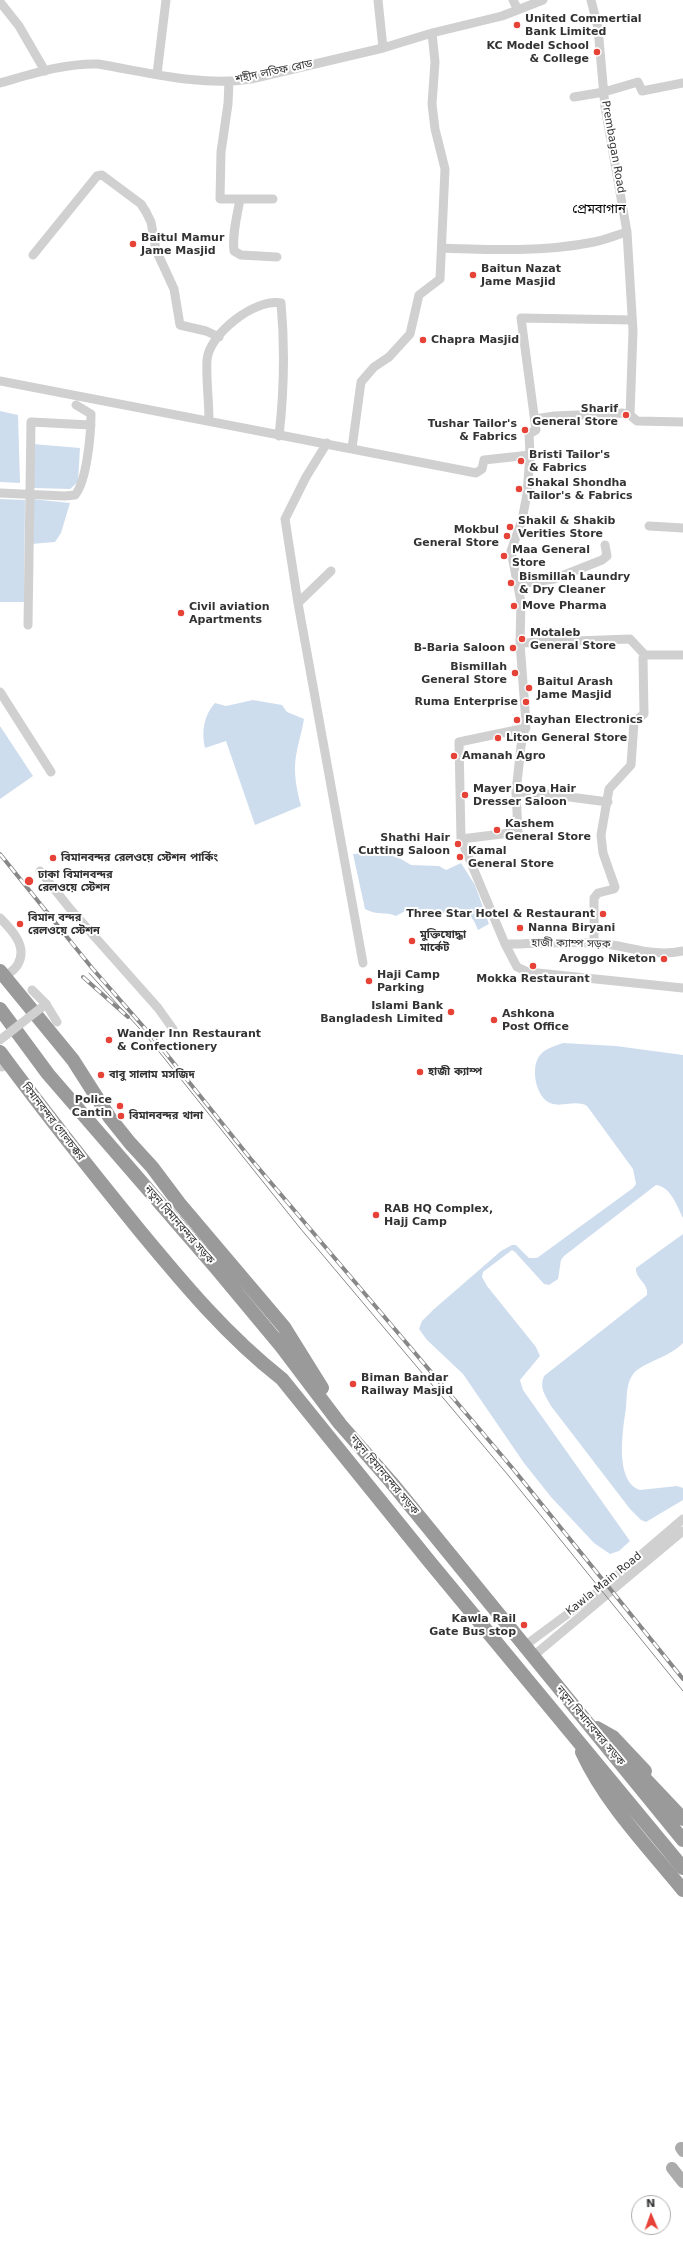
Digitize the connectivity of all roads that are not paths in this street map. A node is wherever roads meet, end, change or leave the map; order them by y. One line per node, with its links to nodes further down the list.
1 (166, 0): 11 (street)
2 (378, 0): 9 (street)
3 (514, 0): 7 (street)
4 (543, 0): 7 (street, শহীদ লতিফ রোড)
5 (591, 0): 15 (street, Prembagan Road)
6 (0, 2): 10 (street)
7 (518, 10): 8 (street, শহীদ লতিফ রোড)
8 (432, 33): 9 (street, শহীদ লতিফ রোড); 20 (street)
9 (383, 48): 12 (street, শহীদ লতিফ রোড)
10 (45, 71): 11 (street, শহীদ লতিফ রোড); 13 (street, শহীদ লতিফ রোড)
11 (157, 74): 12 (street, শহীদ লতিফ রোড)
12 (229, 81): 17 (street)
13 (0, 83)
14 (683, 83): 15 (street)
15 (604, 92): 16 (street); 19 (street, Prembagan Road)
16 (574, 97)
17 (240, 200): 18 (street); 22 (street)
18 (273, 200)
19 (627, 232): 20 (street); 23 (street, Prembagan Road)
20 (442, 248): 34 (street)
21 (33, 255): 24 (street)
22 (277, 257)
23 (632, 320): 27 (street, Prembagan Road); 28 (street)
24 (219, 338): 29 (street); 32 (street)
25 (0, 382): 29 (street)
26 (76, 405): 31 (street)
27 (630, 415): 28 (street); 30 (street)
28 (535, 419): 35 (street)
29 (209, 421): 32 (street)
30 (683, 422)
31 (91, 425): 37 (street); 37 (street)
32 (278, 436): 33 (street)
33 (326, 443): 34 (street); 43 (street)
34 (352, 448): 35 (street)
35 (530, 455): 42 (street)
36 (0, 493): 37 (street)
37 (28, 494): 44 (street)
38 (649, 526): 39 (street)
39 (683, 528)
40 (605, 545): 42 (street)
41 (331, 571): 43 (street)
42 (518, 584): 45 (street)
43 (298, 603): 59 (street)
44 (28, 625)
45 (520, 643): 46 (street); 49 (street)
46 (645, 655): 47 (street); 52 (street)
47 (683, 655)
48 (0, 692): 50 (street)
49 (526, 728): 51 (street); 53 (street)
50 (51, 772)
51 (516, 792): 52 (street); 53 (street)
52 (608, 802): 56 (street)
53 (461, 839): 57 (street)
54 (40, 870): 66 (street)
55 (0, 918): 60 (street)
56 (594, 943): 57 (street, হাজী ক্যাম্প সড়ক); 58 (street, হাজী ক্যাম্প সড়ক)
57 (505, 944): 61 (street)
58 (683, 951)
59 (363, 963)
60 (2, 974): 70 (highway, নতুন বিমানবন্দর সড়ক)
61 (683, 988)
62 (32, 990): 63 (street)
63 (46, 1004): 65 (street); 67 (street, bridge)
64 (0, 1009): 73 (highway, নতুন বিমানবন্দর সড়ক)
65 (57, 1022)
66 (173, 1029)
67 (0, 1040)
68 (0, 1052): 69 (highway, বিমানবন্দর গোলচক্কর)
69 (88, 1168): 75 (highway, নতুন বিমানবন্দর সড়ক)
70 (329, 1400)
71 (683, 1519): 73 (street, Kawla Main Road)
72 (683, 1531): 73 (street, Kawla Main Road)
73 (528, 1652): 74 (highway, নতুন বিমানবন্দর সড়ক)
74 (588, 1722): 76 (highway); 77 (highway); 78 (highway, নতুন বিমানবন্দর সড়ক)
75 (574, 1735): 79 (highway, নতুন বিমানবন্দর সড়ক); 80 (highway)
76 (683, 1811)
77 (683, 1819)
78 (683, 1840)
79 (683, 1868)
80 (683, 1890)
81 (672, 2168): 82 (main road)
82 (683, 2182)

